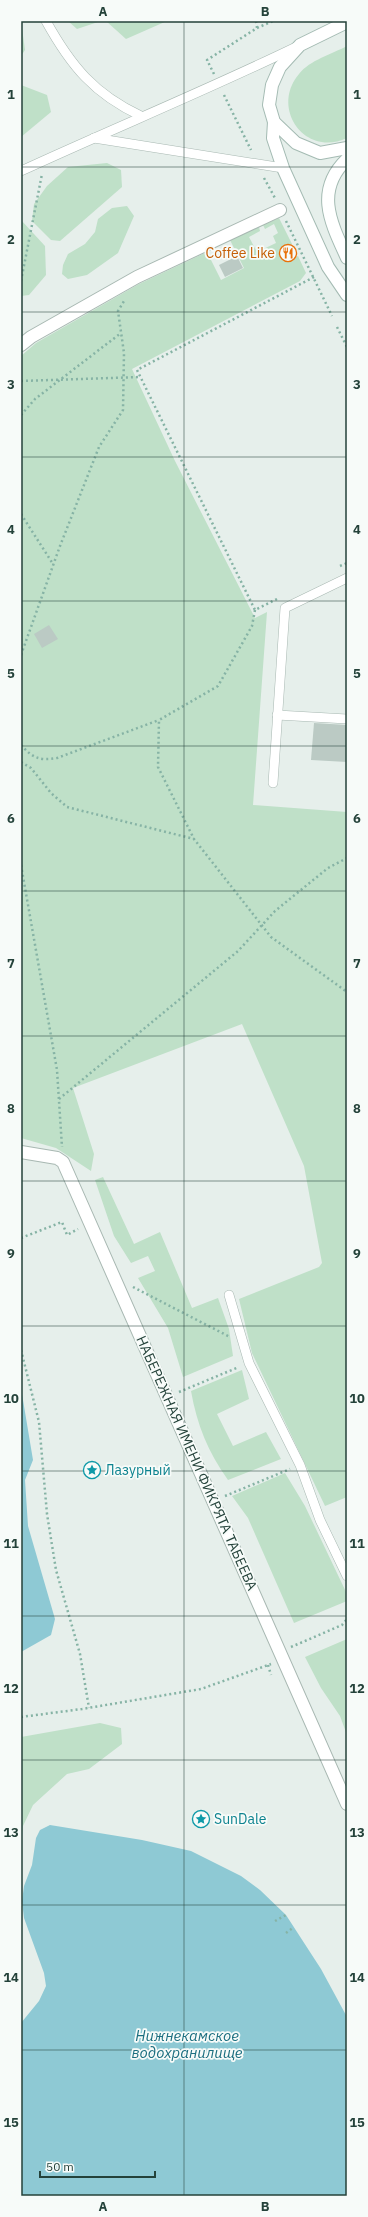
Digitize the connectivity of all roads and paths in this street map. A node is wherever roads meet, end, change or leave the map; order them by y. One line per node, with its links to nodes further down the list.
1 (46, 21): 9 (lane)
2 (256, 21): 5 (path)
3 (273, 21): 5 (path)
4 (347, 22): 6 (street)
5 (257, 28): 7 (path)
6 (300, 45): 9 (lane); 10 (street)
7 (214, 74)
8 (224, 95): 13 (path)
9 (141, 116): 11 (lane)
10 (274, 122): 12 (street); 16 (street)
11 (94, 138): 15 (lane); 16 (lane)
12 (347, 148)
13 (254, 156)
14 (347, 159): 20 (street)
15 (45, 160): 17 (lane); 22 (path)
16 (283, 168): 23 (street)
17 (21, 171)
18 (264, 177): 19 (path)
19 (280, 210): 21 (path); 28 (street)
20 (347, 258)
21 (314, 277): 25 (path); 30 (path)
22 (21, 281)
23 (347, 295)
24 (126, 297): 27 (path)
25 (332, 316)
26 (337, 327): 29 (path)
27 (121, 333): 31 (path); 32 (path)
28 (21, 345)
29 (347, 347)
30 (140, 377): 31 (path); 41 (path)
31 (123, 378): 32 (path); 37 (path)
32 (61, 379): 33 (path); 34 (path)
33 (21, 381)
34 (21, 415)
35 (21, 514): 37 (path)
36 (347, 563): 38 (path)
37 (53, 564): 42 (path)
38 (333, 570)
39 (347, 578): 43 (lane)
40 (283, 596): 41 (path)
41 (255, 610): 45 (path)
42 (21, 655)
43 (277, 716): 44 (lane); 48 (lane)
44 (347, 719)
45 (159, 720): 46 (path); 49 (path)
46 (21, 745)
47 (21, 762): 49 (path)
48 (273, 783)
49 (194, 839): 52 (path)
50 (347, 858): 52 (path)
51 (21, 865): 54 (path)
52 (261, 926): 53 (path); 54 (path)
53 (347, 992)
54 (59, 1099): 56 (path)
55 (21, 1152): 66 (street, НАБЕРЕЖНАЯ ИМЕНИ ФИКРЯТА ТАБЕЕВА)
56 (63, 1155)
57 (67, 1234): 58 (path)
58 (21, 1238)
59 (127, 1284): 61 (path)
60 (229, 1295): 61 (lane)
61 (244, 1345): 63 (lane)
62 (21, 1350): 72 (path)
63 (249, 1363): 64 (path); 65 (lane)
64 (173, 1395)
65 (300, 1465): 66 (path); 67 (lane)
66 (213, 1500): 69 (street, НАБЕРЕЖНАЯ ИМЕНИ ФИКРЯТА ТАБЕЕВА)
67 (347, 1576)
68 (347, 1619): 69 (path)
69 (282, 1655): 70 (path); 74 (street, НАБЕРЕЖНАЯ ИМЕНИ ФИКРЯТА ТАБЕЕВА)
70 (268, 1665): 71 (path); 72 (path)
71 (272, 1675)
72 (90, 1708): 73 (path)
73 (21, 1717)
74 (345, 1797)
75 (286, 1915): 76 (path)
76 (275, 1921)
77 (294, 1927): 78 (path)
78 (286, 1933)

